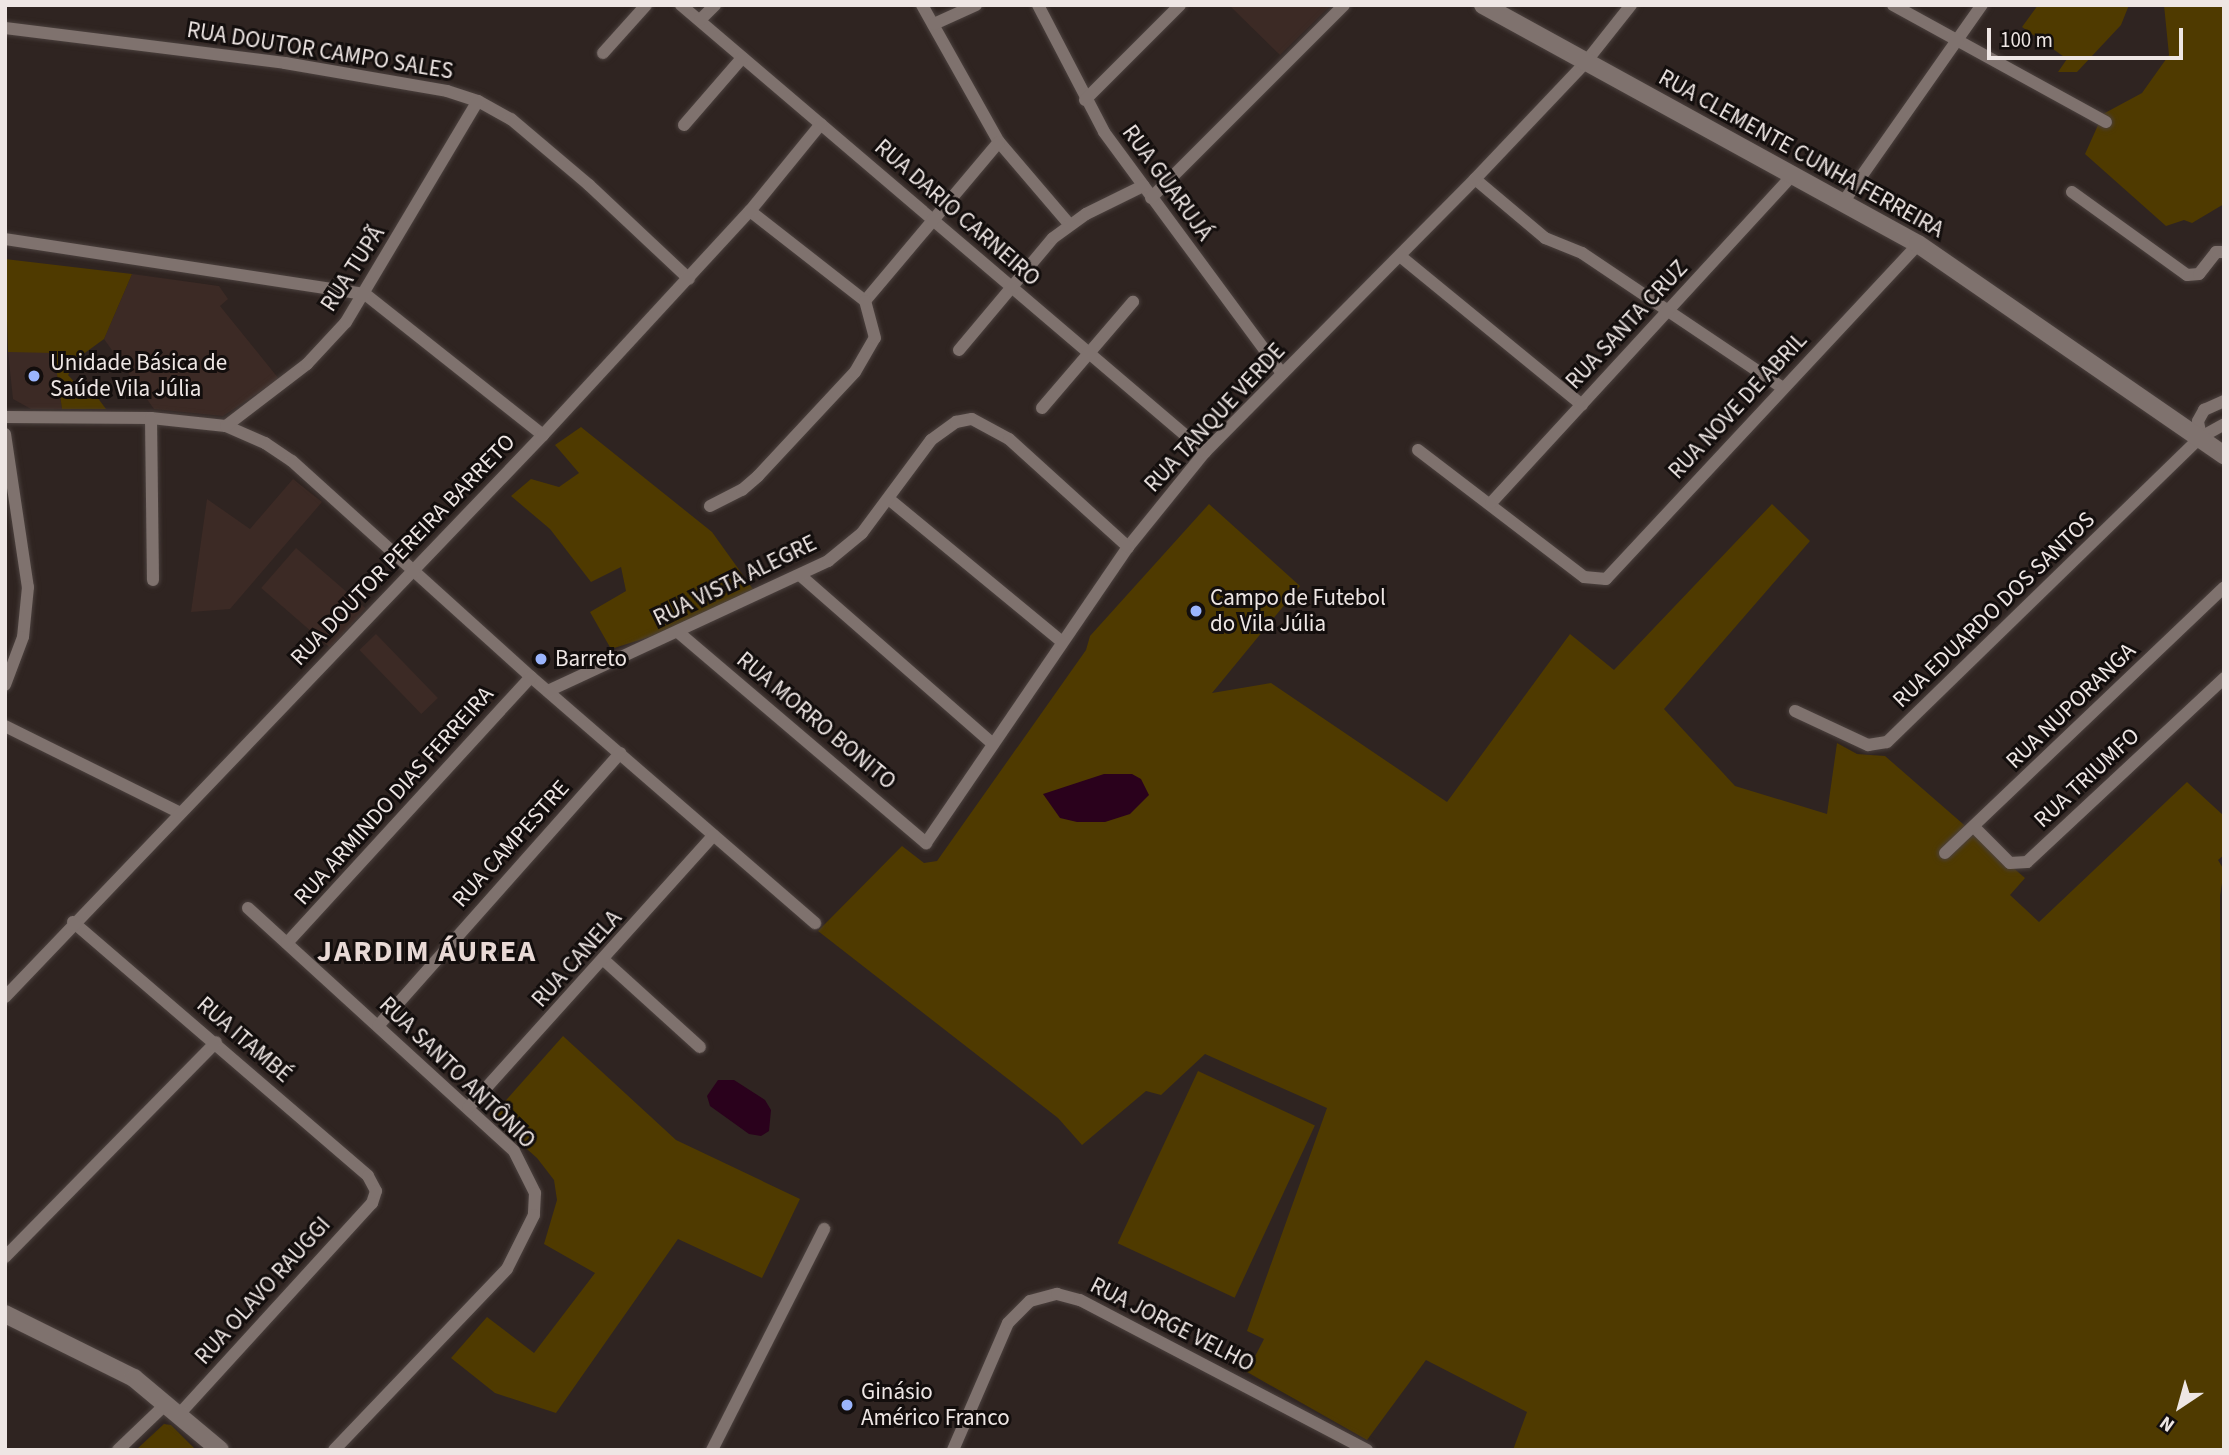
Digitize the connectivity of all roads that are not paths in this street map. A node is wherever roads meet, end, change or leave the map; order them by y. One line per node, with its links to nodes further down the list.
1 (646, 5): 17 (street)
2 (681, 5): 13 (street, RUA DARIO CARNEIRO)
3 (715, 5): 13 (street)
4 (922, 5): 14 (street)
5 (976, 5): 14 (street)
6 (1038, 5): 20 (street, RUA GUARUJÁ)
7 (1180, 5): 20 (street)
8 (1344, 5): 30 (street)
9 (1483, 5): 19 (street, RUA CLEMENTE CUNHA FERREIRA)
10 (1631, 5): 19 (street, RUA TANQUE VERDE)
11 (1893, 5): 16 (street)
12 (1982, 5): 16 (street)
13 (700, 20): 18 (street, RUA DARIO CARNEIRO)
14 (934, 24): 25 (street)
15 (5, 27): 21 (street, RUA DOUTOR CAMPO SALES)
16 (1959, 41): 22 (street); 31 (street)
17 (603, 53)
18 (742, 58): 23 (street, RUA DARIO CARNEIRO); 24 (street)
19 (1585, 63): 26 (street, RUA CLEMENTE CUNHA FERREIRA); 27 (street, RUA TANQUE VERDE)
20 (1085, 100): 28 (street, RUA GUARUJÁ)
21 (478, 101): 39 (street, RUA DOUTOR CAMPO SALES); 41 (street, RUA TUPÃ)
22 (2106, 122)
23 (821, 124): 32 (street, RUA DOUTOR PEREIRA BARRETO); 33 (street, RUA DARIO CARNEIRO)
24 (684, 125)
25 (999, 142): 33 (street); 34 (street)
26 (1794, 174): 31 (street, RUA CLEMENTE CUNHA FERREIRA); 44 (street, RUA SANTA CRUZ)
27 (1475, 179): 38 (street, RUA TANQUE VERDE); 44 (street)
28 (1143, 186): 30 (street, RUA GUARUJÁ); 34 (street)
29 (2072, 192): 37 (street)
30 (1151, 198): 47 (street, RUA GUARUJÁ)
31 (1844, 201): 36 (street, RUA CLEMENTE CUNHA FERREIRA)
32 (750, 211): 39 (street, RUA DOUTOR PEREIRA BARRETO); 42 (street)
33 (933, 220): 40 (street, RUA DARIO CARNEIRO); 42 (street)
34 (1069, 224): 40 (street)
35 (5, 239): 41 (street)
36 (1918, 244): 48 (street, RUA NOVE DE ABRIL); 58 (street, RUA CLEMENTE CUNHA FERREIRA)
37 (2224, 252)
38 (1400, 256): 47 (street, RUA TANQUE VERDE); 50 (street)
39 (689, 279): 57 (street, RUA DOUTOR PEREIRA BARRETO)
40 (1010, 286): 45 (street); 46 (street, RUA DARIO CARNEIRO)
41 (365, 295): 55 (street, RUA TUPÃ); 57 (street)
42 (865, 301): 64 (street)
43 (1133, 302): 46 (street)
44 (1668, 312): 48 (street); 50 (street, RUA SANTA CRUZ)
45 (959, 349)
46 (1090, 355): 51 (street); 60 (street, RUA DARIO CARNEIRO)
47 (1282, 373): 60 (street, RUA TANQUE VERDE)
48 (1783, 388): 63 (street, RUA NOVE DE ABRIL)
49 (2224, 401): 58 (street)
50 (1581, 405): 63 (street, RUA SANTA CRUZ)
51 (1042, 408)
52 (5, 417): 53 (street)
53 (152, 418): 55 (street); 68 (street)
54 (2224, 424): 58 (street, RUA EDUARDO DOS SANTOS)
55 (226, 426): 66 (street)
56 (5, 434): 74 (street)
57 (543, 435): 66 (street, RUA DOUTOR PEREIRA BARRETO)
58 (2201, 438): 61 (street, RUA CLEMENTE CUNHA FERREIRA); 76 (street, RUA EDUARDO DOS SANTOS)
59 (1418, 450): 63 (street)
60 (1205, 453): 65 (street, RUA TANQUE VERDE)
61 (2224, 455)
62 (890, 500): 65 (street, RUA VISTA ALEGRE); 67 (street, RUA VISTA ALEGRE); 71 (street)
63 (1491, 503)
64 (710, 506)
65 (1128, 547): 71 (street, RUA TANQUE VERDE)
66 (415, 569): 72 (street); 80 (street, RUA DOUTOR PEREIRA BARRETO)
67 (801, 576): 70 (street, RUA VISTA ALEGRE); 78 (street)
68 (153, 580)
69 (2224, 587): 81 (street, RUA NUPORANGA)
70 (678, 632): 75 (street, RUA VISTA ALEGRE); 83 (street, RUA MORRO BONITO)
71 (1062, 642): 78 (street, RUA TANQUE VERDE)
72 (531, 677): 75 (street); 88 (street, RUA ARMINDO DIAS FERREIRA)
73 (2224, 678): 81 (street, RUA TRIUMFO)
74 (5, 685)
75 (548, 691): 79 (street)
76 (1796, 711)
77 (5, 726): 80 (street)
78 (992, 743): 83 (street, RUA TANQUE VERDE)
79 (620, 753): 82 (street); 91 (street, RUA CAMPESTRE)
80 (178, 812): 86 (street, RUA DOUTOR PEREIRA BARRETO)
81 (1975, 828): 84 (street, RUA NUPORANGA)
82 (714, 835): 87 (street); 89 (street, RUA CANELA)
83 (926, 843)
84 (1945, 853)
85 (248, 908): 88 (street, RUA SANTO ANTÔNIO)
86 (73, 922): 90 (street, RUA DOUTOR PEREIRA BARRETO); 92 (street, RUA ITAMBÉ)
87 (815, 923)
88 (287, 943): 91 (street, RUA SANTO ANTÔNIO)
89 (605, 961): 93 (street); 94 (street, RUA CANELA)
90 (5, 997)
91 (378, 1026): 94 (street, RUA SANTO ANTÔNIO)
92 (216, 1042): 95 (street, RUA ITAMBÉ); 97 (street)
93 (700, 1047)
94 (468, 1108): 103 (street, RUA SANTO ANTÔNIO)
95 (375, 1197): 99 (street, RUA OLAVO RAUGGI)
96 (824, 1228): 104 (street)
97 (5, 1257)
98 (5, 1314): 99 (street)
99 (173, 1408): 100 (street); 102 (street, RUA OLAVO RAUGGI)
100 (216, 1447)
101 (1362, 1449): 105 (street, RUA JORGE VELHO)
102 (118, 1450)
103 (334, 1450)
104 (712, 1450)
105 (953, 1450)

